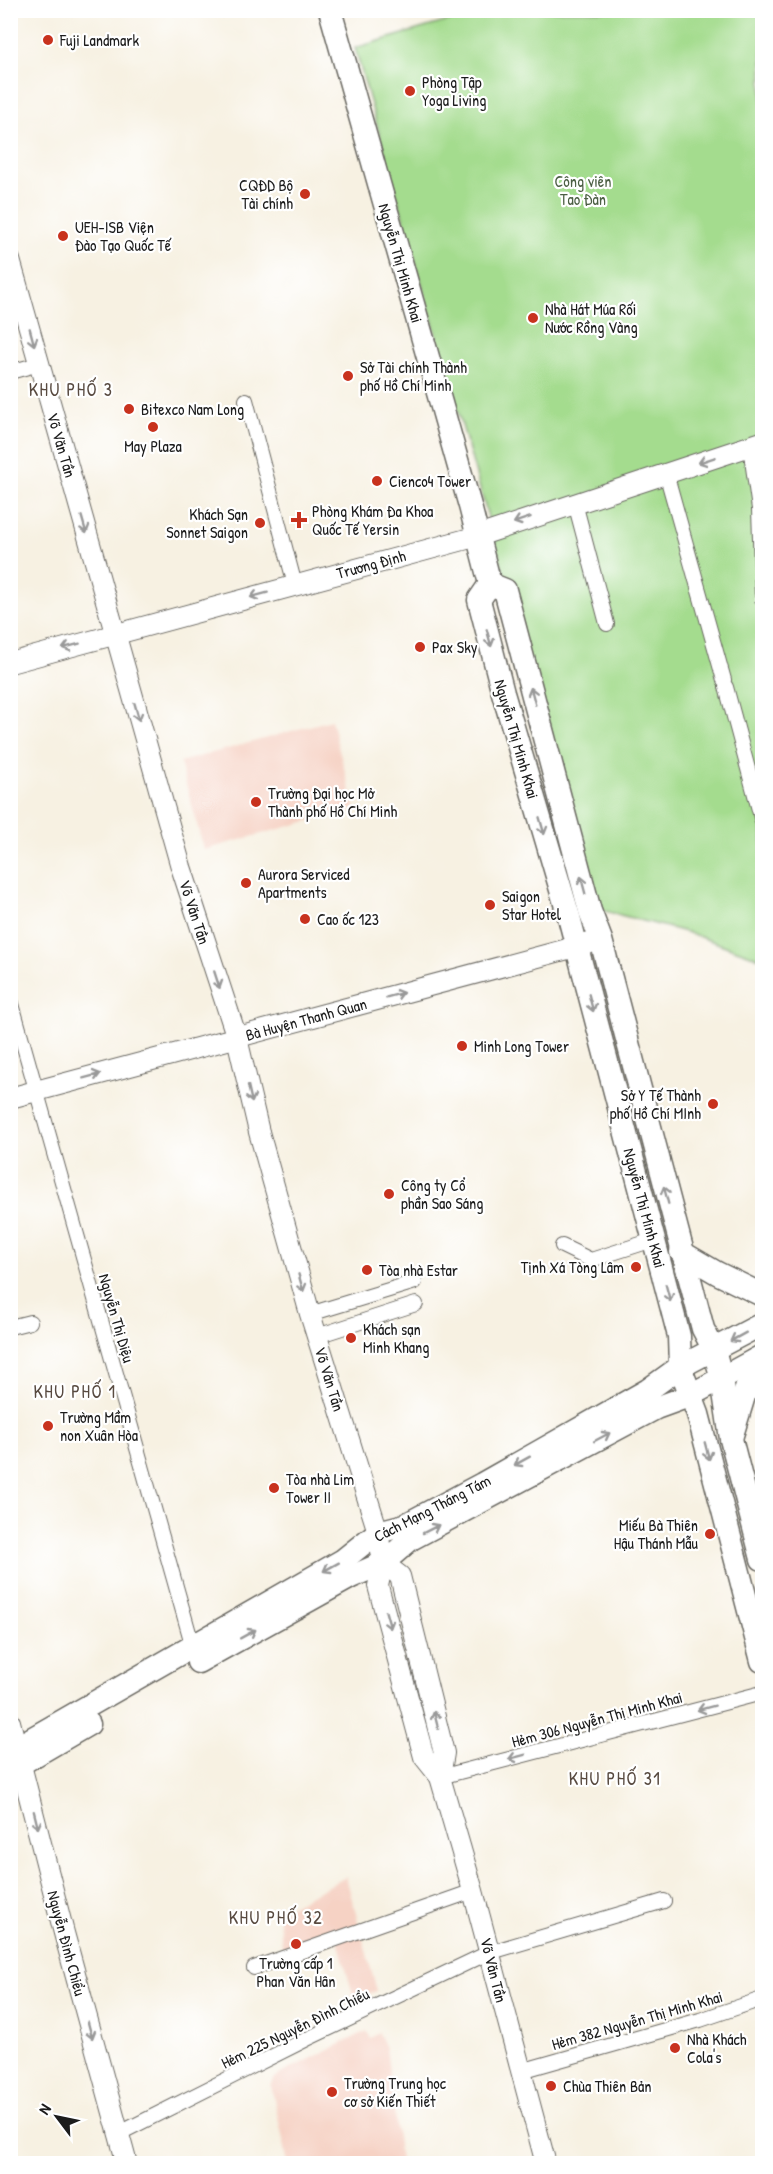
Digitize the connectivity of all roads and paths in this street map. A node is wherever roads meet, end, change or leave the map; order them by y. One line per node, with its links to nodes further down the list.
1 (334, 11): 10 (main road, Nguyễn Thị Minh Khai)
2 (10, 260): 3 (main road, Võ Văn Tần, one-way to 3)
3 (39, 364): 4 (street); 15 (main road, Võ Văn Tần, one-way to 15)
4 (10, 372)
5 (246, 400): 12 (street)
6 (756, 444): 7 (main road, Trương Định, one-way to 7); 8 (street)
7 (666, 473): 9 (main road, Trương Định); 17 (street)
8 (759, 481): 13 (street)
9 (575, 503): 10 (main road, Trương Định, one-way to 10); 14 (street)
10 (478, 536): 11 (main road, Nguyễn Thị Minh Khai); 12 (main road, Trương Định)
11 (490, 584): 18 (main road, Nguyễn Thị Minh Khai, one-way to 11); 19 (main road, Nguyễn Thị Minh Khai, one-way to 19)
12 (295, 585): 15 (main road, Trương Định, one-way to 15)
13 (762, 599)
14 (607, 624)
15 (115, 634): 16 (main road, Trương Định, one-way to 16); 21 (main road, Võ Văn Tần, one-way to 21)
16 (10, 663)
17 (762, 821)
18 (601, 940): 19 (main road, Bà Huyện Thanh Quan); 26 (main road, Nguyễn Thị Minh Khai, one-way to 18)
19 (576, 947): 21 (main road, Bà Huyện Thanh Quan, one-way to 19); 24 (main road, Nguyễn Thị Minh Khai, one-way to 24)
20 (10, 997): 22 (street, Nguyễn Thị Diệu)
21 (237, 1038): 22 (main road, Bà Huyện Thanh Quan, one-way to 21); 30 (main road, Võ Văn Tần, one-way to 30)
22 (36, 1091): 23 (main road, Bà Huyện Thanh Quan); 44 (street, Nguyễn Thị Diệu)
23 (10, 1098)
24 (653, 1240): 25 (street); 37 (main road, Nguyễn Thị Minh Khai, one-way to 37)
25 (562, 1246)
26 (681, 1252): 28 (main road); 35 (main road, Nguyễn Thị Minh Khai)
27 (415, 1282): 30 (street)
28 (762, 1295)
29 (416, 1304): 34 (street)
30 (310, 1314): 34 (main road, Võ Văn Tần)
31 (30, 1322): 33 (street)
32 (762, 1324): 35 (main road, Cách Mạng Tháng Tám, one-way to 35)
33 (10, 1327)
34 (316, 1336): 41 (main road, Võ Văn Tần)
35 (714, 1350): 37 (main road, Cách Mạng Tháng Tám); 38 (main road, Nguyễn Thị Minh Khai)
36 (759, 1358): 38 (main road, Cách Mạng Tháng Tám); 40 (main road)
37 (680, 1367): 39 (main road, Nguyễn Thị Minh Khai); 41 (main road, Cách Mạng Tháng Tám, one-way to 41)
38 (722, 1379): 39 (main road, Cách Mạng Tháng Tám); 40 (main road, Nguyễn Thị Minh Khai)
39 (689, 1396): 43 (main road, Cách Mạng Tháng Tám, one-way to 39); 45 (main road, Nguyễn Thị Minh Khai, one-way to 45)
40 (731, 1439): 42 (main road, Nguyễn Thị Minh Khai)
41 (378, 1532): 43 (main road, Võ Văn Tần); 44 (main road, Cách Mạng Tháng Tám, one-way to 44)
42 (762, 1559)
43 (383, 1563): 44 (main road, Cách Mạng Tháng Tám, one-way to 43); 49 (main road, Võ Văn Tần)
44 (195, 1655): 48 (main road, Cách Mạng Tháng Tám)
45 (762, 1661)
46 (762, 1693): 49 (street, Hẻm 306 Nguyễn Thị Minh Khai, one-way to 49)
47 (10, 1722): 48 (main road, Nguyễn Đình Chiểu)
48 (15, 1758): 56 (main road, Nguyễn Đình Chiểu, one-way to 56)
49 (440, 1777): 50 (main road, Võ Văn Tần)
50 (473, 1891): 52 (main road, Võ Văn Tần); 53 (street)
51 (664, 1901): 52 (street, Hẻm 225 Nguyễn Ðình Chiểu)
52 (488, 1953): 55 (main road, Võ Văn Tần); 56 (street, Hẻm 225 Nguyễn Ðình Chiểu)
53 (254, 1968)
54 (762, 1999): 55 (street, Hẻm 382 Nguyễn Thị Minh Khai)
55 (521, 2071): 58 (main road, Võ Văn Tần)
56 (118, 2134): 57 (main road, Nguyễn Đình Chiểu)
57 (127, 2163)
58 (546, 2163)

